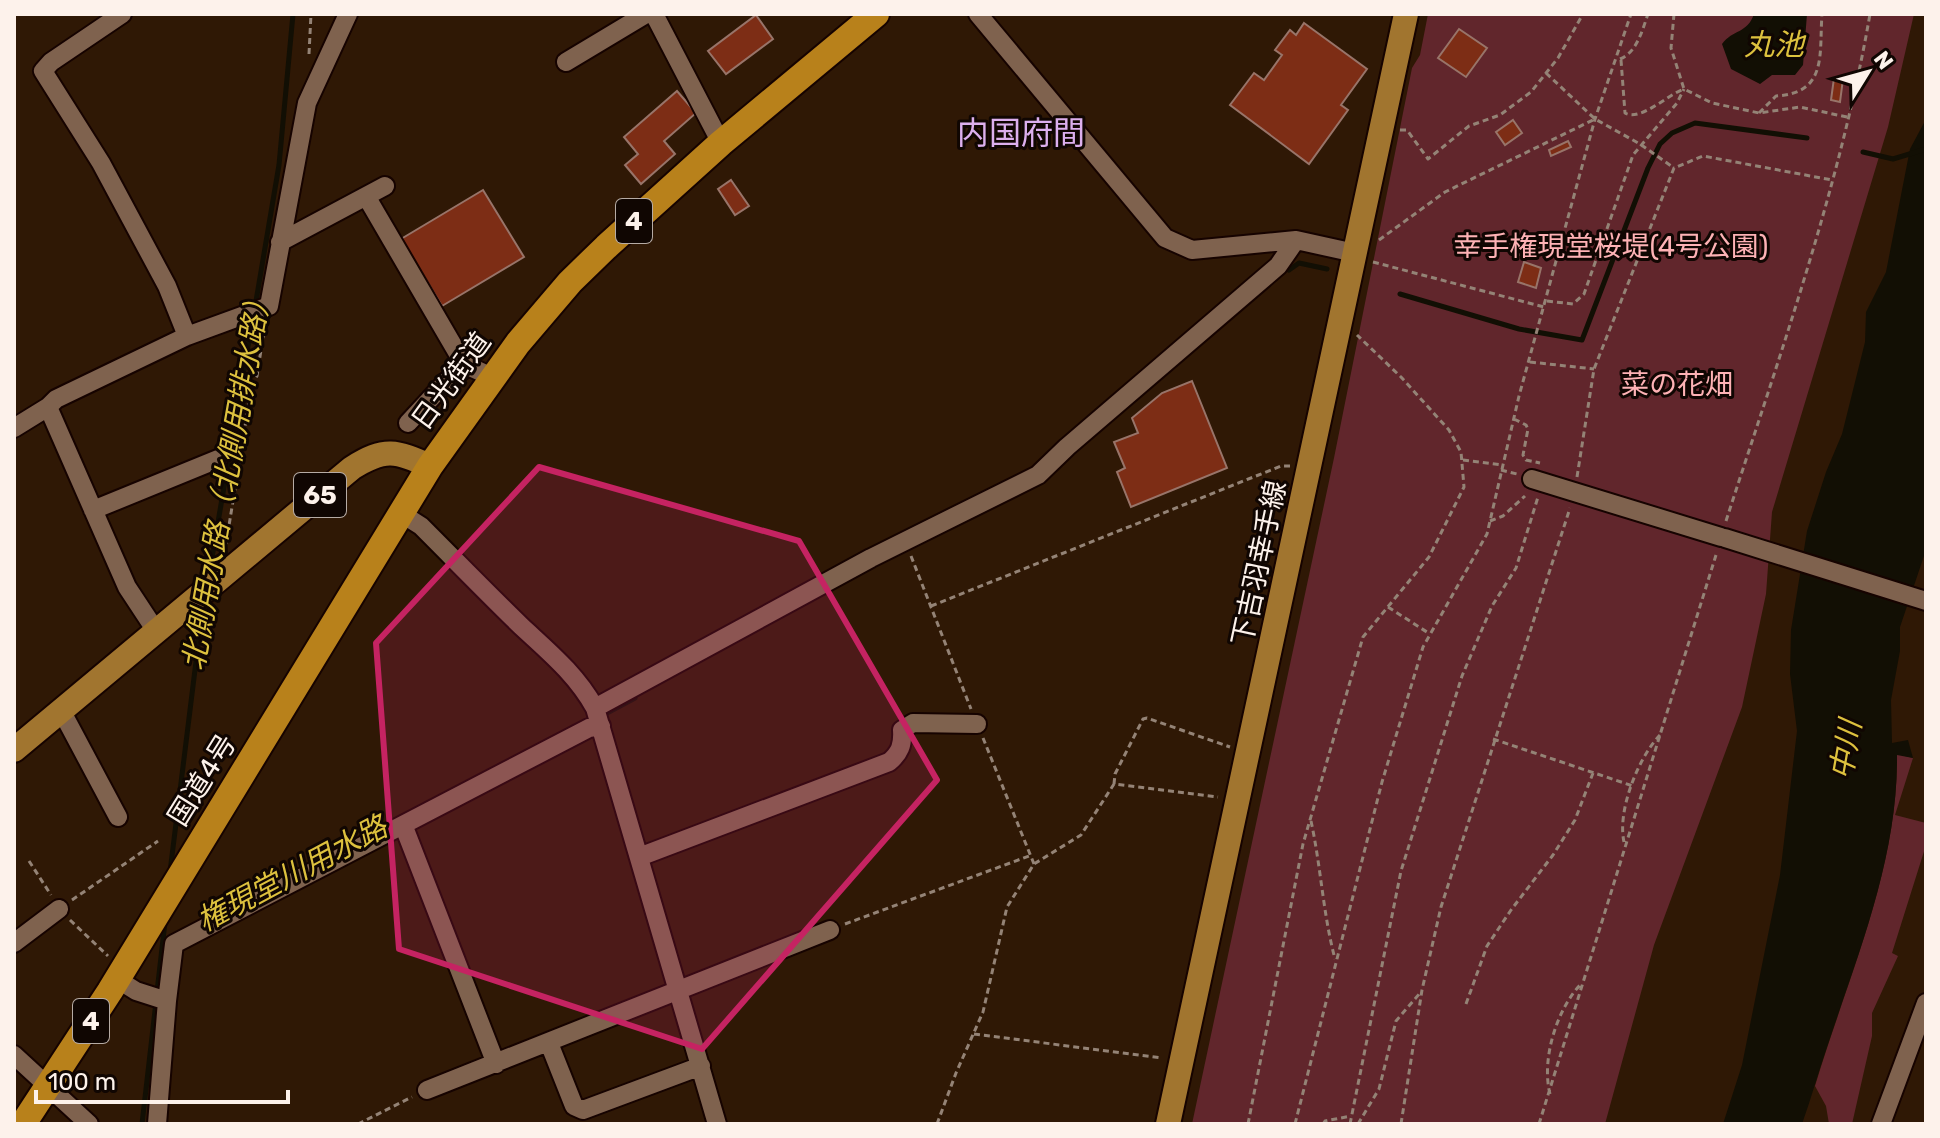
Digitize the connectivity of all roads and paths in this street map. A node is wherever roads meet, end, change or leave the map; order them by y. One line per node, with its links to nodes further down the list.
1 (122, 14): 35 (street)
2 (348, 14): 29 (street)
3 (646, 14): 15 (street)
4 (654, 14): 22 (street)
5 (876, 14): 22 (highway, 日光街道 / 4)
6 (978, 14): 28 (street)
7 (1406, 14): 30 (main road, 下吉羽幸手線)
8 (1583, 14): 16 (path)
9 (1631, 14): 14 (path)
10 (1648, 14): 14 (path)
11 (1674, 14): 17 (path)
12 (1822, 14): 18 (path)
13 (1870, 14): 19 (path)
14 (1619, 58): 17 (path); 20 (path)
15 (566, 62)
16 (1546, 73): 20 (path); 21 (path)
17 (1684, 89): 18 (path); 23 (path)
18 (1759, 113): 19 (path)
19 (1847, 117): 25 (path)
20 (1595, 119): 23 (path); 30 (path); 31 (path)
21 (1396, 130)
22 (721, 143): 39 (highway, 日光街道 / 4)
23 (1642, 145): 24 (path); 31 (path)
24 (1674, 168): 25 (path); 38 (path)
25 (1832, 180): 54 (path)
26 (385, 186): 27 (street)
27 (366, 196): 29 (street); 37 (street)
28 (1296, 240): 30 (street); 55 (street)
29 (280, 242): 33 (street)
30 (1366, 253): 32 (path); 48 (main road, 下吉羽幸手線)
31 (1546, 301): 32 (path)
32 (1544, 307): 36 (path)
33 (261, 313): 35 (street); 56 (path)
34 (1354, 332): 45 (path)
35 (187, 336): 40 (street)
36 (1529, 362): 38 (path); 41 (path)
37 (468, 366): 39 (street); 42 (street)
38 (1594, 369): 50 (path)
39 (492, 377): 47 (highway, 日光街道 / 4)
40 (48, 407): 43 (street); 51 (street)
41 (1514, 419): 46 (path); 49 (path)
42 (408, 423)
43 (14, 428)
44 (218, 459): 51 (street)
45 (1462, 460): 46 (path); 59 (path)
46 (1502, 465): 53 (path)
47 (430, 466): 52 (highway, 国道4号 / 4); 56 (main road, 日光街道 / 65)
48 (1310, 467): 58 (path); 68 (main road, 下吉羽幸手線)
49 (1537, 480): 50 (street); 53 (path); 101 (path)
50 (1575, 492): 54 (street); 66 (path)
51 (93, 510): 60 (street)
52 (402, 514): 63 (street); 85 (highway, 国道4号 / 4)
53 (1490, 521): 61 (path)
54 (1723, 538): 57 (street); 65 (path)
55 (905, 541): 58 (path); 63 (street)
56 (224, 565): 60 (main road, 日光街道 / 65)
57 (1926, 601)
58 (931, 606): 64 (path)
59 (1388, 607): 61 (path); 74 (path)
60 (156, 631): 62 (main road, 日光街道 / 65)
61 (1430, 634): 84 (path)
62 (61, 710): 67 (main road, 日光街道 / 65); 73 (street)
63 (598, 717): 75 (street); 79 (street)
64 (977, 724): 78 (path); 79 (street)
65 (1662, 733): 71 (path); 77 (path)
66 (1493, 739): 69 (path); 88 (path)
67 (14, 750)
68 (1248, 754): 70 (path); 72 (main road, 下吉羽幸手線)
69 (1593, 773): 71 (path); 91 (path)
70 (1114, 784): 72 (path); 80 (path)
71 (1632, 786): 77 (path)
72 (1238, 800): 95 (main road, 下吉羽幸手線)
73 (118, 817)
74 (1310, 817): 84 (path); 109 (path)
75 (404, 827): 89 (street); 96 (street)
76 (158, 841): 81 (path)
77 (1625, 846): 86 (path)
78 (1030, 856): 80 (path); 82 (path)
79 (639, 857): 87 (street)
80 (1034, 864): 92 (path)
81 (59, 909): 83 (street)
82 (830, 930): 87 (street)
83 (14, 943)
84 (1336, 962): 110 (path)
85 (117, 979): 89 (street); 98 (highway, 国道4号 / 4)
86 (1583, 982): 100 (path); 100 (path)
87 (678, 990): 93 (street); 97 (street)
88 (1422, 990): 113 (path); 114 (path)
89 (167, 1001): 104 (street)
90 (1926, 1003): 116 (street)
91 (1466, 1004)
92 (974, 1034): 95 (path); 107 (path)
93 (549, 1043): 96 (street); 97 (street)
94 (14, 1055): 98 (street)
95 (1182, 1061): 108 (main road, 下吉羽幸手線)
96 (496, 1064): 99 (street)
97 (701, 1066): 106 (street)
98 (49, 1088): 102 (highway, 国道4号 / 4); 103 (street)
99 (427, 1090): 105 (path)
100 (1550, 1094): 115 (path)
101 (1351, 1116): 111 (path); 112 (path)
102 (23, 1124)
103 (89, 1124)
104 (157, 1124)
105 (358, 1124)
106 (717, 1124)
107 (937, 1124)
108 (1168, 1124)
109 (1248, 1124)
110 (1295, 1124)
111 (1323, 1124)
112 (1350, 1124)
113 (1358, 1124)
114 (1401, 1124)
115 (1539, 1124)
116 (1881, 1124)

